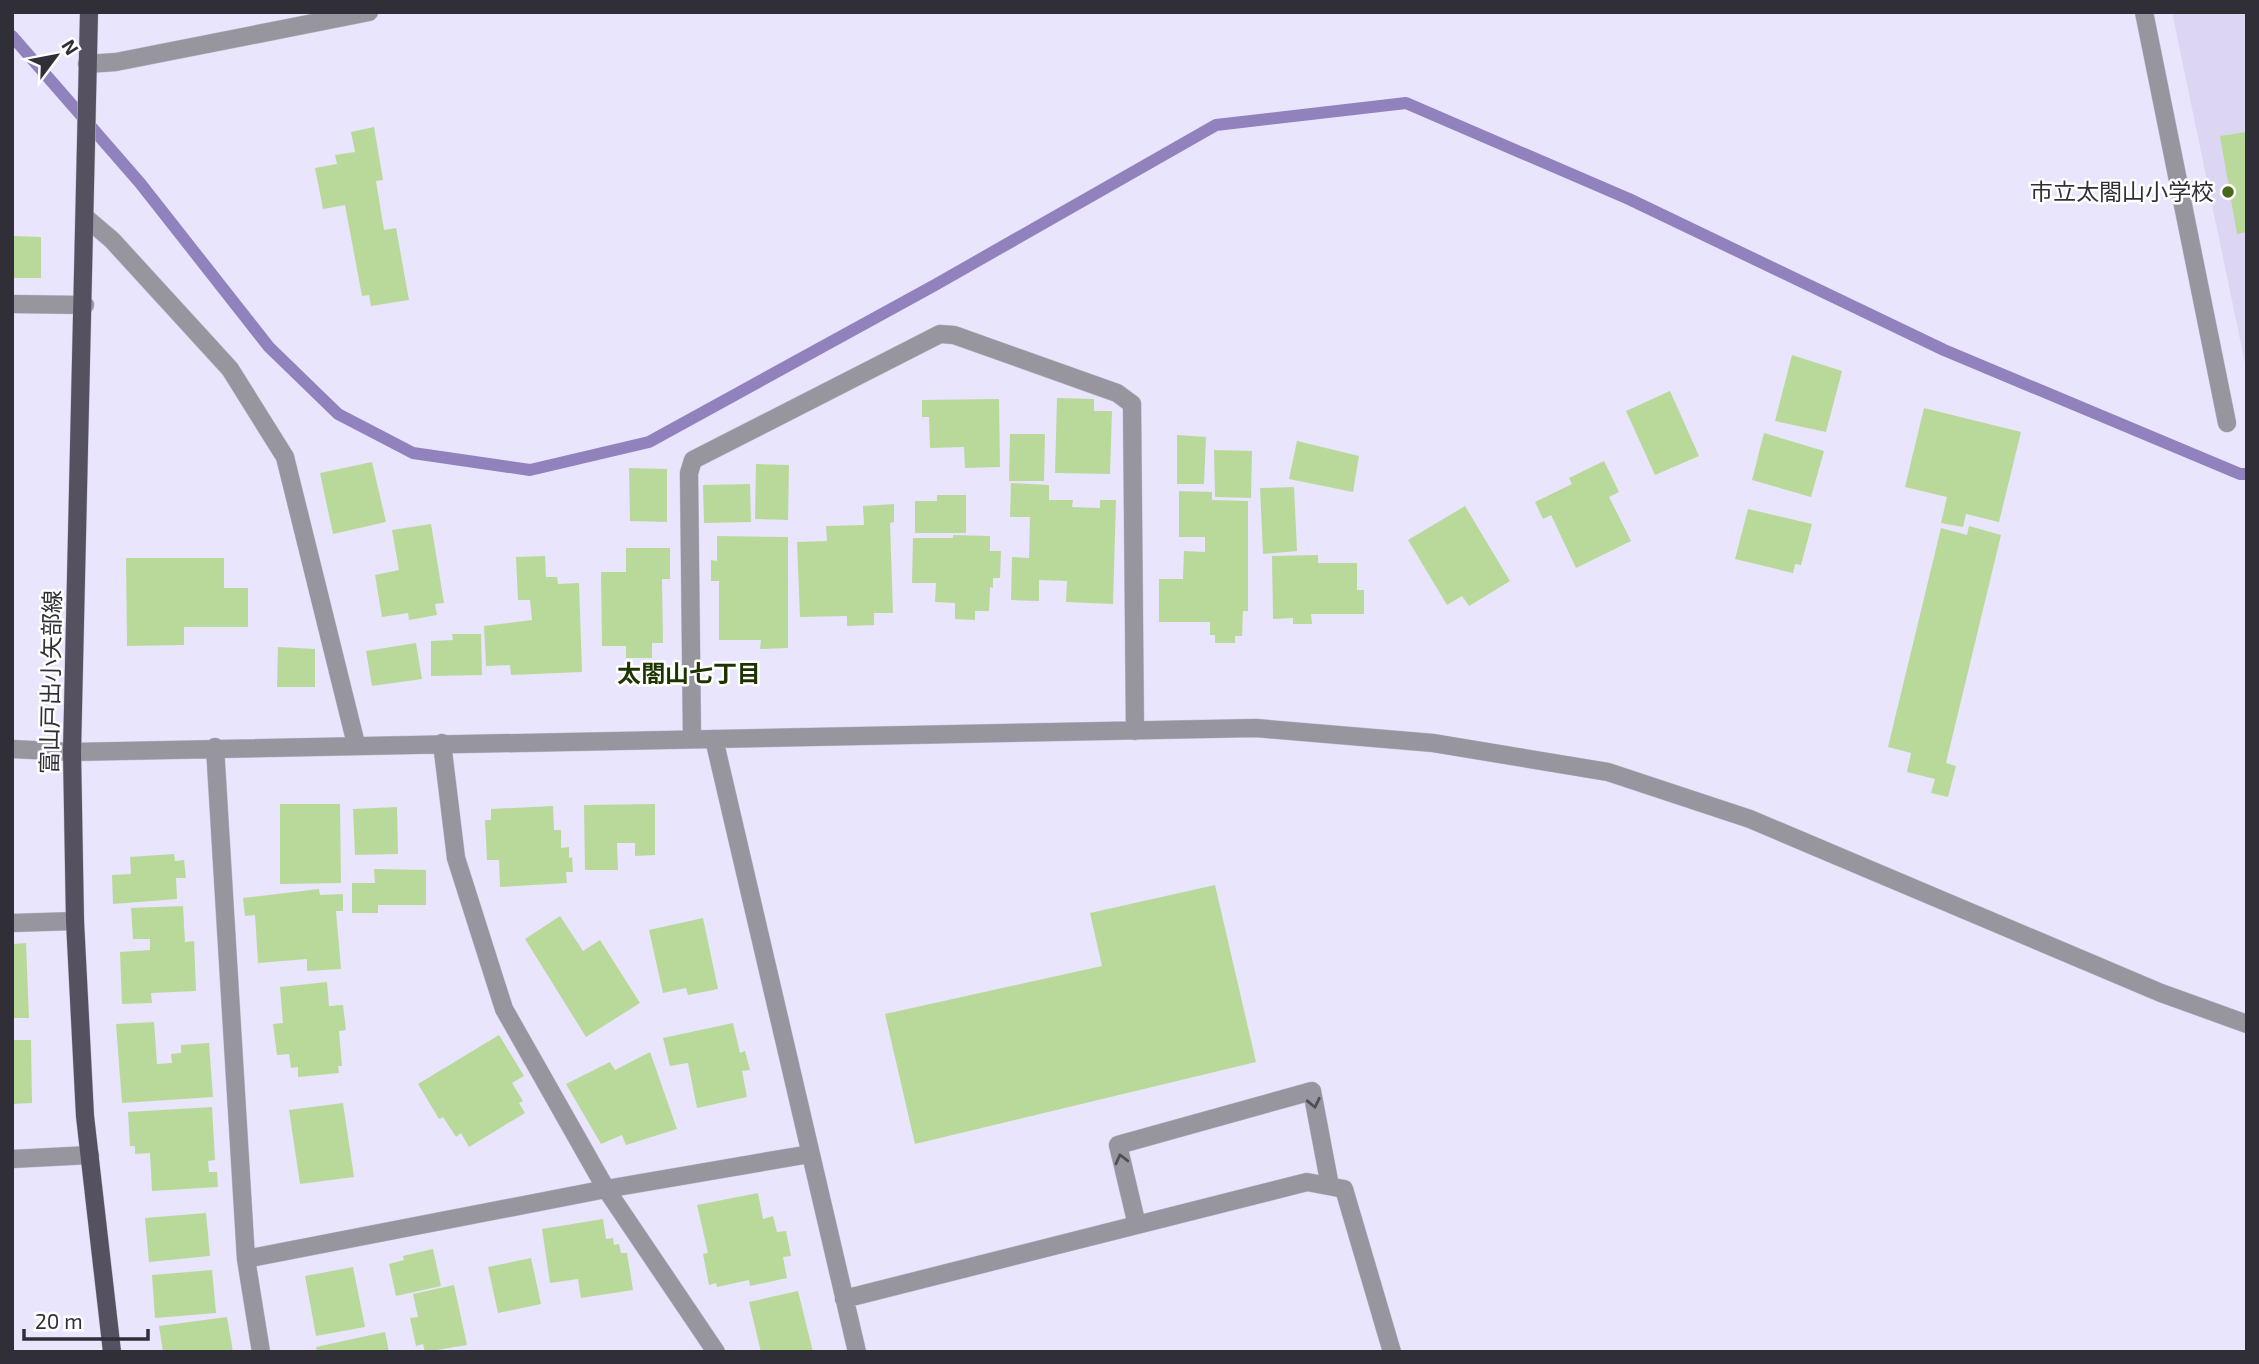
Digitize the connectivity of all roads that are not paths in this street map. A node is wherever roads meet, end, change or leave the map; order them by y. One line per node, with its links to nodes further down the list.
1 (89, 12): 4 (main road, 富山戸出小矢部線)
2 (369, 12): 4 (street)
3 (2144, 12): 8 (street)
4 (87, 64): 5 (main road, 富山戸出小矢部線)
5 (85, 217): 7 (main road, 富山戸出小矢部線); 13 (street)
6 (12, 304): 7 (street)
7 (85, 305): 16 (main road, 富山戸出小矢部線)
8 (2227, 423)
9 (1135, 731): 10 (street); 11 (street); 19 (street)
10 (692, 739): 11 (street); 12 (street)
11 (714, 739): 20 (street)
12 (442, 743): 13 (street); 24 (street)
13 (356, 744): 14 (street)
14 (215, 747): 16 (street); 26 (street)
15 (12, 749): 16 (street)
16 (72, 752): 17 (main road, 富山戸出小矢部線)
17 (75, 922): 18 (street); 21 (main road, 富山戸出小矢部線)
18 (12, 923)
19 (2247, 1024)
20 (810, 1154): 24 (street); 27 (street)
21 (90, 1155): 22 (street); 28 (main road, 富山戸出小矢部線)
22 (12, 1159)
23 (1330, 1186): 25 (street); 25 (street, one-way to 23); 32 (street)
24 (606, 1189): 26 (street); 30 (street)
25 (1137, 1225): 27 (street)
26 (246, 1259): 29 (street)
27 (844, 1299): 31 (street)
28 (112, 1352)
29 (261, 1352)
30 (716, 1352)
31 (857, 1352)
32 (1392, 1352)

